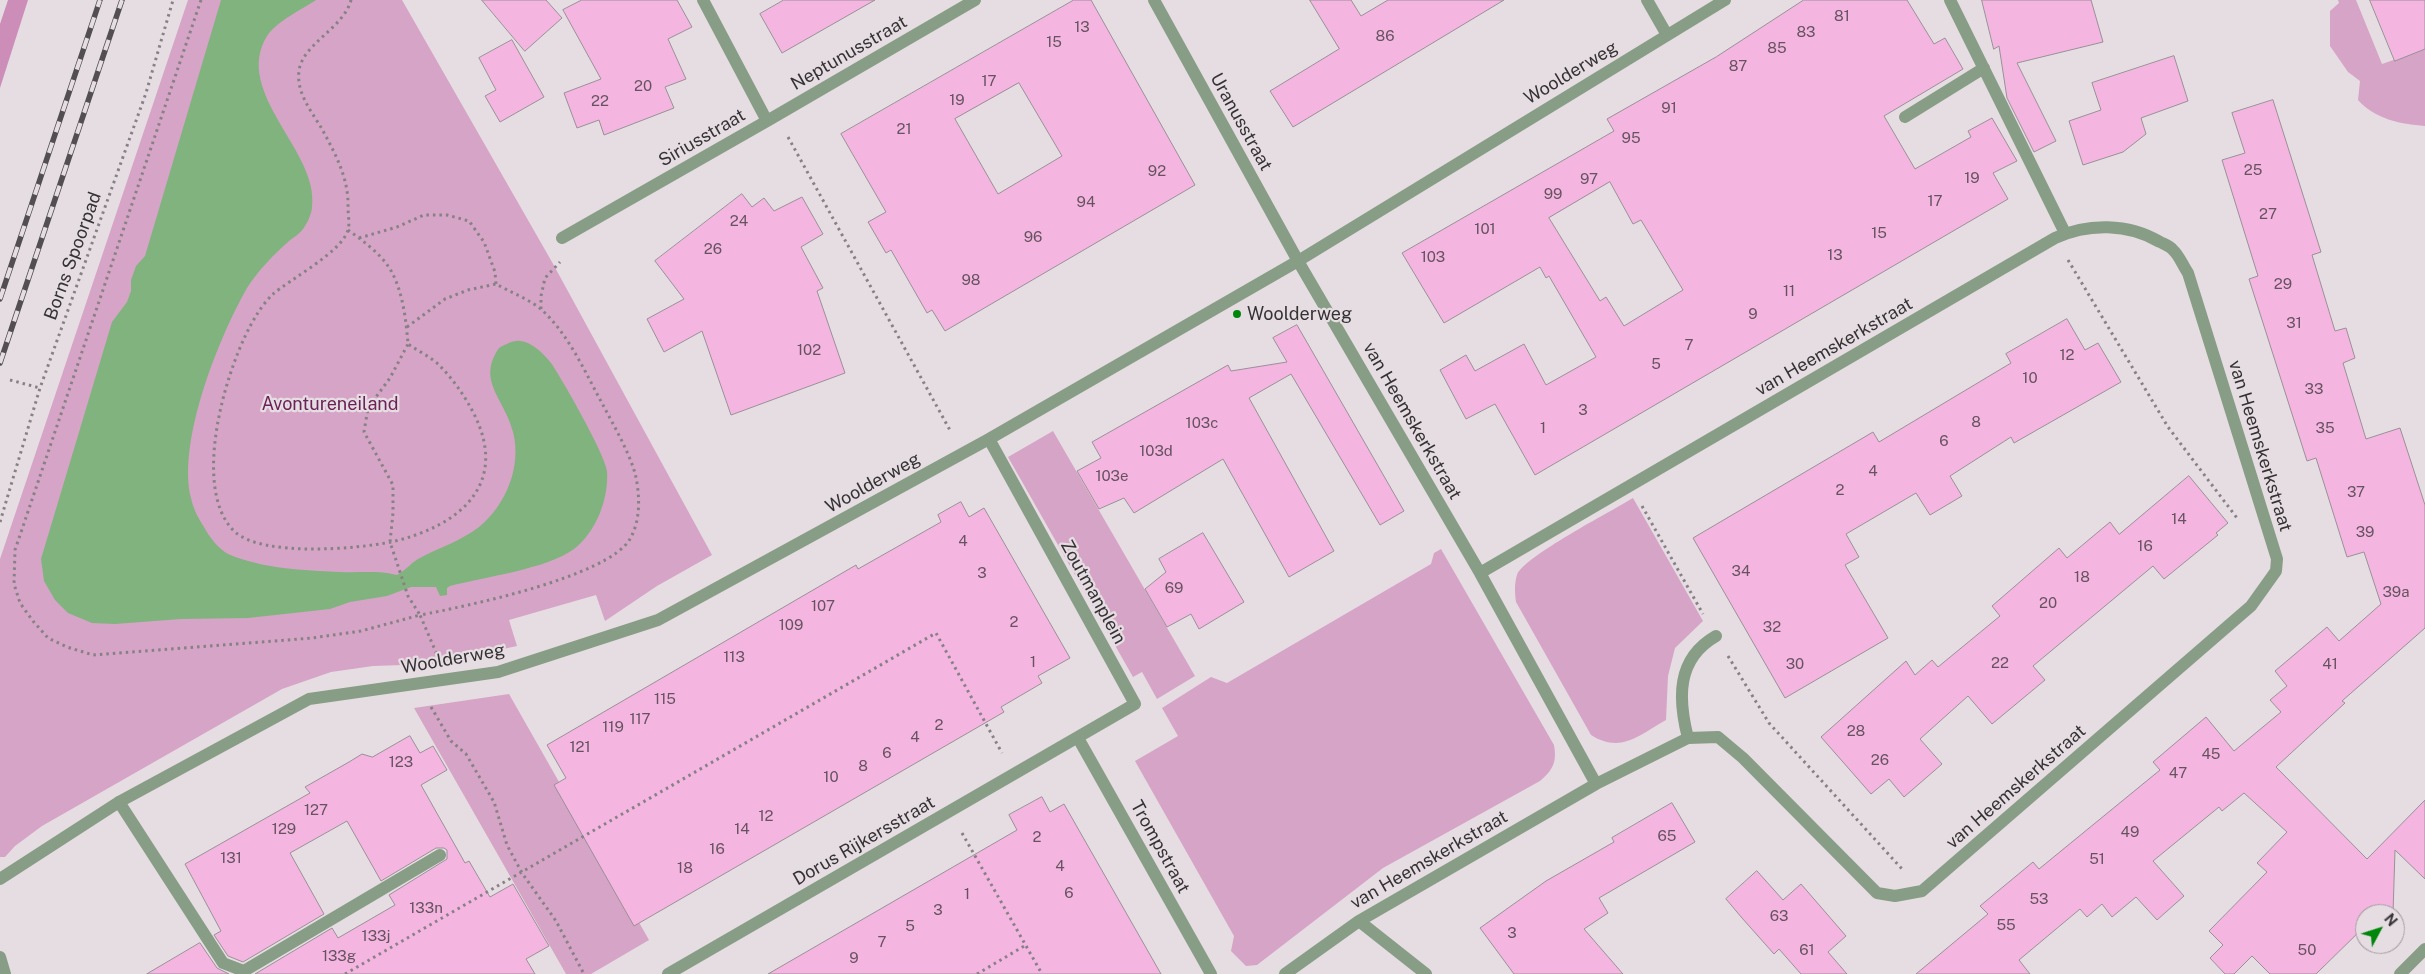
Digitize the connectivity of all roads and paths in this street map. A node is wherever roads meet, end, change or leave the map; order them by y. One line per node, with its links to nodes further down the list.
1 (173, 0): 24 (path, Borns Spoorpad)
2 (201, 0): 32 (path)
3 (351, 0): 14 (path)
4 (703, 0): 13 (street, Siriusstraat)
5 (975, 0): 13 (street, Neptunusstraat)
6 (1154, 0): 18 (street, Uranusstraat)
7 (1647, 0): 10 (street)
8 (1725, 0): 10 (street, Woolderweg)
9 (1950, 0): 11 (street)
10 (1667, 35): 18 (street, Woolderweg)
11 (1984, 68): 12 (street); 15 (street)
12 (1905, 117)
13 (772, 118): 17 (street, Siriusstraat); 26 (path)
14 (348, 230): 16 (path); 30 (path)
15 (2060, 236): 27 (street, van Heemskerkstraat); 29 (path); 45 (street, van Heemskerkstraat)
16 (359, 238): 19 (path); 21 (path)
17 (562, 238): 20 (path)
18 (1298, 261): 25 (street, Woolderweg); 31 (street, van Heemskerkstraat)
19 (496, 284): 20 (path); 21 (path)
20 (541, 310): 32 (path)
21 (407, 327): 22 (path)
22 (408, 344): 30 (path); 30 (path)
23 (10, 380): 24 (path)
24 (40, 388): 28 (path, Borns Spoorpad)
25 (989, 439): 26 (street, Woolderweg); 36 (street, Zoutmanplein)
26 (963, 454): 34 (street, Woolderweg)
27 (1631, 486): 31 (street, van Heemskerkstraat); 33 (path)
28 (0, 522)
29 (2240, 523)
30 (390, 542): 32 (path)
31 (1480, 573): 39 (street, van Heemskerkstraat)
32 (420, 615): 34 (path)
33 (1716, 636): 37 (street); 45 (path)
34 (448, 678): 35 (street, Woolderweg)
35 (424, 682): 40 (street, Woolderweg); 43 (path)
36 (1078, 738): 38 (street, Dorus Rijkersstraat); 56 (street, Trompstraat)
37 (1688, 738): 39 (street, van Heemskerkstraat); 45 (street, van Heemskerkstraat)
38 (1013, 774): 41 (street, Dorus Rijkersstraat); 43 (path)
39 (1596, 784): 46 (street, van Heemskerkstraat)
40 (119, 802): 42 (street); 44 (street, Woolderweg)
41 (949, 812): 47 (path); 53 (street, Dorus Rijkersstraat)
42 (440, 855)
43 (522, 873): 51 (path); 52 (path)
44 (0, 879)
45 (1922, 891)
46 (1359, 921): 57 (street, van Heemskerkstraat); 58 (street)
47 (1026, 945): 54 (path); 55 (path)
48 (2425, 949): 59 (street)
49 (0, 957): 50 (street)
50 (5, 974)
51 (345, 974)
52 (584, 974)
53 (668, 974)
54 (976, 974)
55 (1042, 974)
56 (1211, 974)
57 (1285, 974)
58 (1426, 974)
59 (2400, 974)

